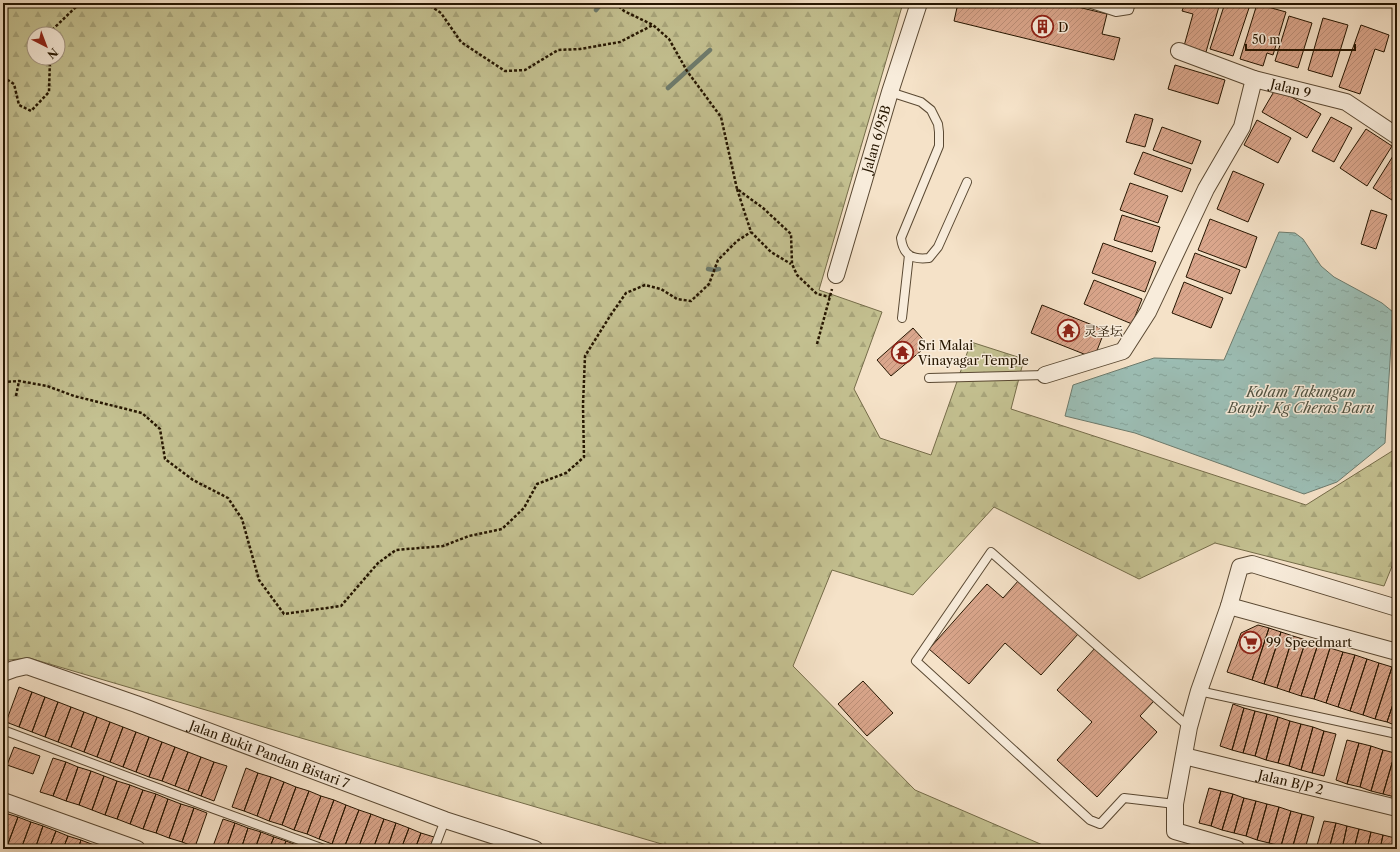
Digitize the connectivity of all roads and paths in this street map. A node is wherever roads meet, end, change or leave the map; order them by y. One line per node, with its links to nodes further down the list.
1 (80, 3): 10 (path)
2 (368, 3): 3 (path)
3 (404, 3)
4 (426, 3): 9 (path)
5 (615, 3): 9 (path)
6 (920, 3): 15 (street, Jalan 6/95B)
7 (1088, 3): 8 (lane)
8 (1132, 3)
9 (653, 25): 18 (path)
10 (56, 26)
11 (1179, 51): 14 (street, Jalan 9)
12 (50, 66): 13 (path)
13 (3, 77)
14 (1254, 78): 16 (street, Jalan 9); 26 (street)
15 (890, 92): 20 (lane); 22 (street, Jalan 6/95B)
16 (1397, 136)
17 (966, 182): 20 (lane)
18 (737, 189): 19 (path); 21 (path)
19 (751, 232): 21 (path); 28 (path)
20 (909, 255): 24 (lane)
21 (792, 264): 23 (path)
22 (836, 276): 23 (path)
23 (830, 297): 25 (path)
24 (902, 318)
25 (817, 344)
26 (1045, 375): 27 (lane)
27 (929, 378)
28 (19, 381): 29 (path); 30 (path)
29 (3, 382)
30 (16, 396)
31 (1230, 606): 32 (street); 33 (street); 35 (street)
32 (1397, 608)
33 (1397, 652)
34 (3, 673): 43 (street, Jalan Bukit Pandan Bistari 7)
35 (1199, 691): 36 (street); 38 (lane)
36 (1189, 727): 39 (street); 41 (lane)
37 (3, 730): 46 (lane)
38 (1397, 734)
39 (1184, 756): 41 (street); 42 (street, Jalan B/P 2)
40 (3, 801): 45 (street)
41 (1175, 804): 44 (street)
42 (1397, 808)
43 (445, 820): 47 (lane); 48 (street, Jalan Bukit Pandan Bistari 7)
44 (1220, 847): 49 (street)
45 (137, 849)
46 (324, 849)
47 (434, 849)
48 (535, 849)
49 (1238, 849)

